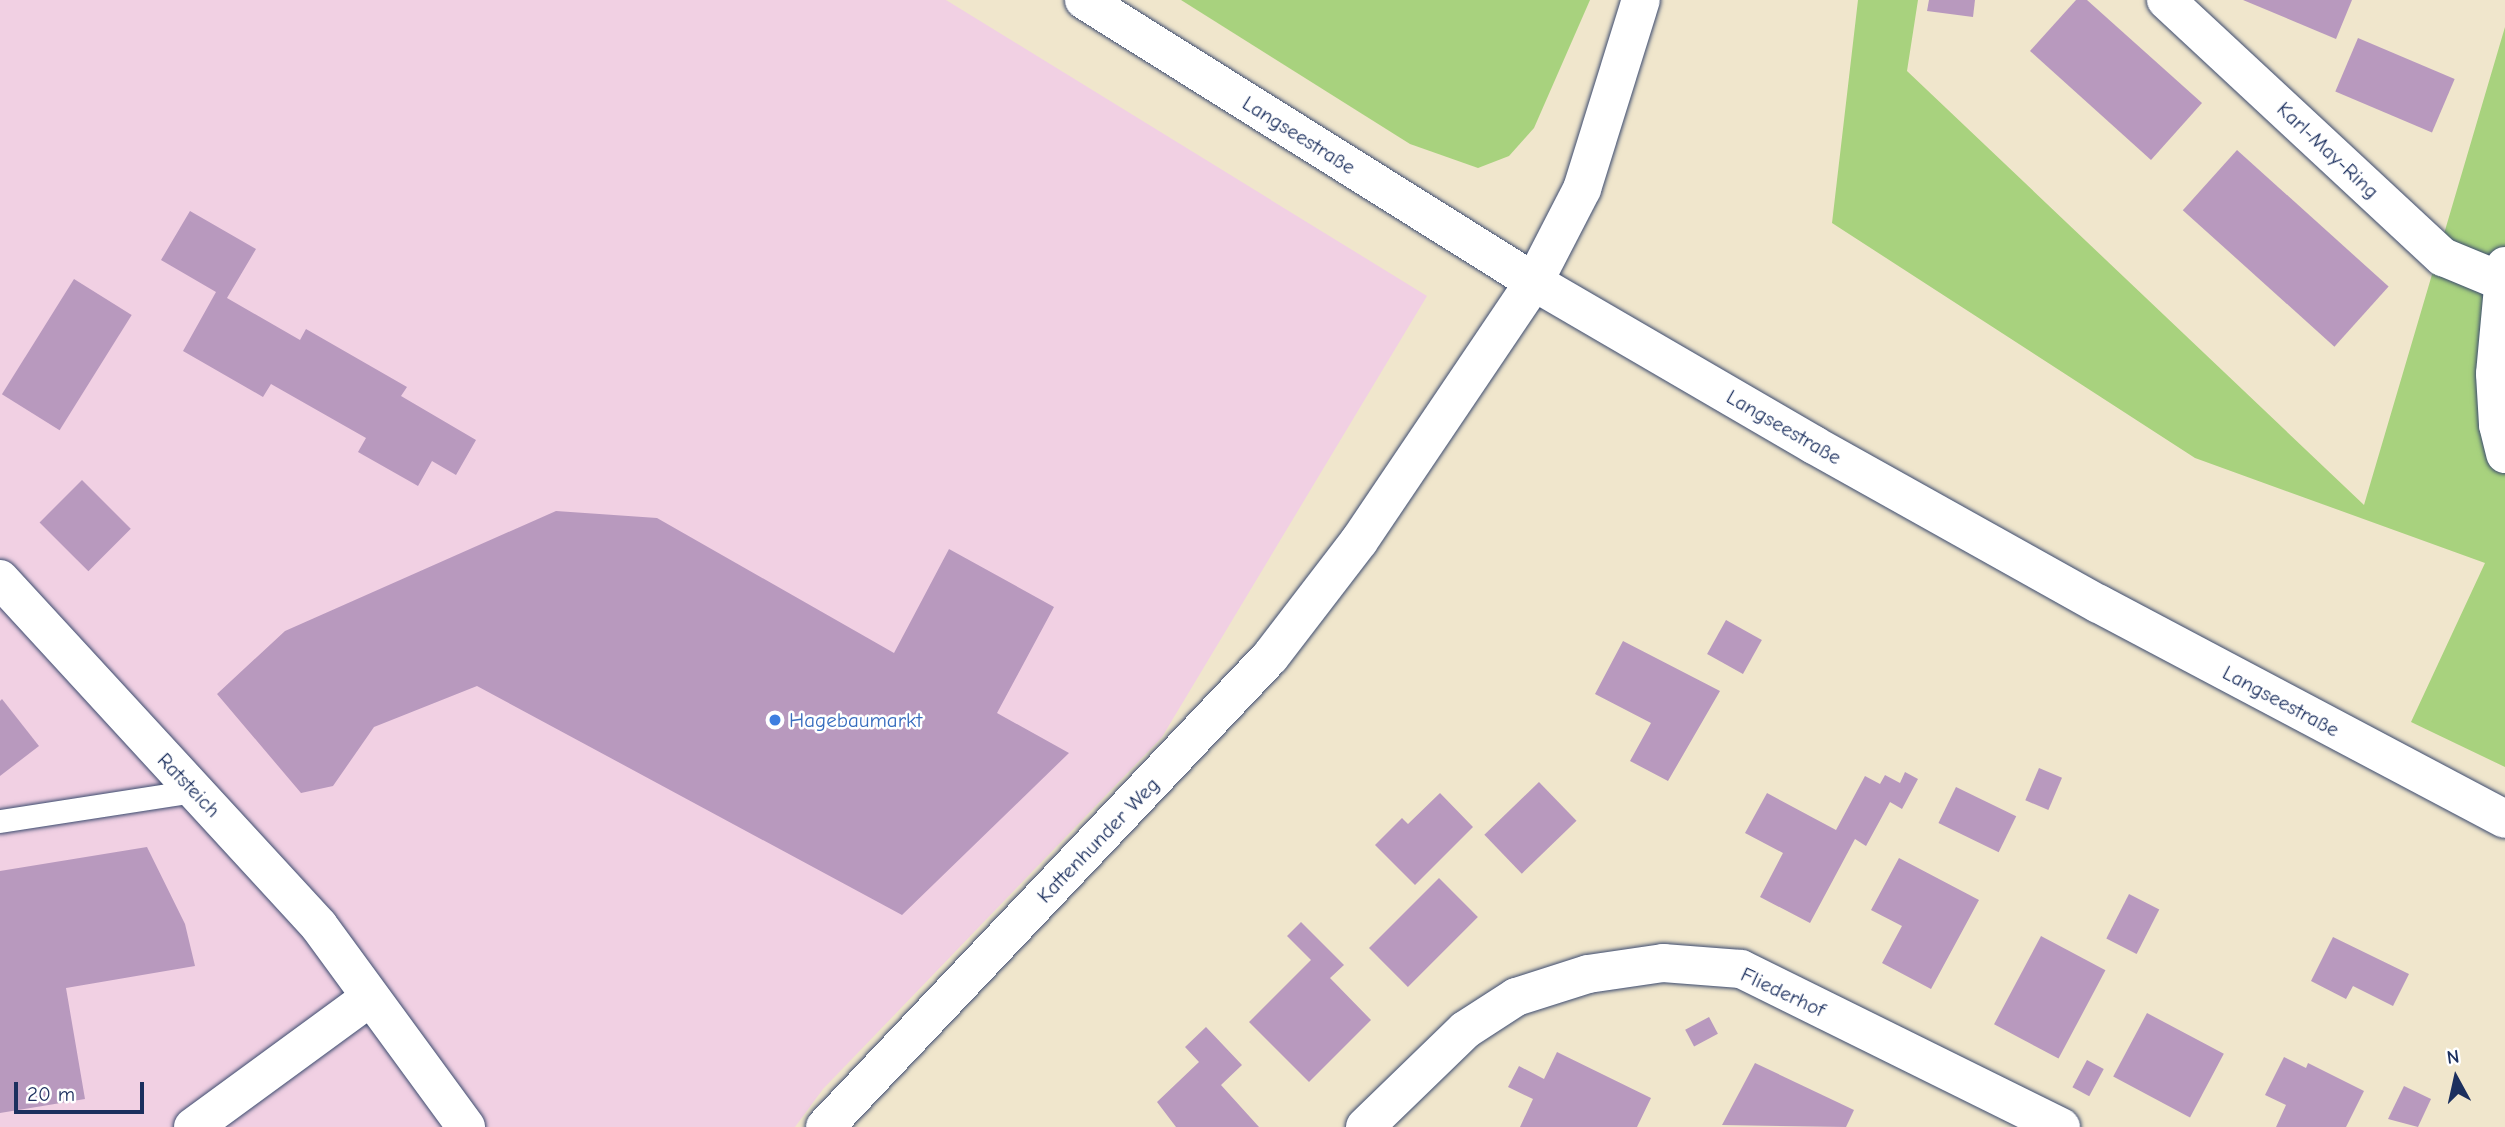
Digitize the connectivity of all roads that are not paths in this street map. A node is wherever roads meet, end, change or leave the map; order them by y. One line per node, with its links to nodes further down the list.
1 (1084, 0): 5 (street, Langseestraße)
2 (1641, 0): 5 (street, Kattenhunder Weg)
3 (2166, 0): 4 (street, Karl-May-Ring)
4 (2503, 273): 6 (street)
5 (1534, 282): 9 (street, Langseestraße); 14 (street, Kattenhunder Weg)
6 (2505, 454)
7 (0, 579): 8 (street, Ratsteich)
8 (192, 791): 10 (lane); 11 (street, Ratsteich)
9 (2505, 819)
10 (0, 821)
11 (368, 999): 12 (street); 13 (street, Ratsteich)
12 (193, 1127)
13 (466, 1127)
14 (825, 1127)
15 (1365, 1127): 16 (street, Fliederhof)
16 (2061, 1127)

